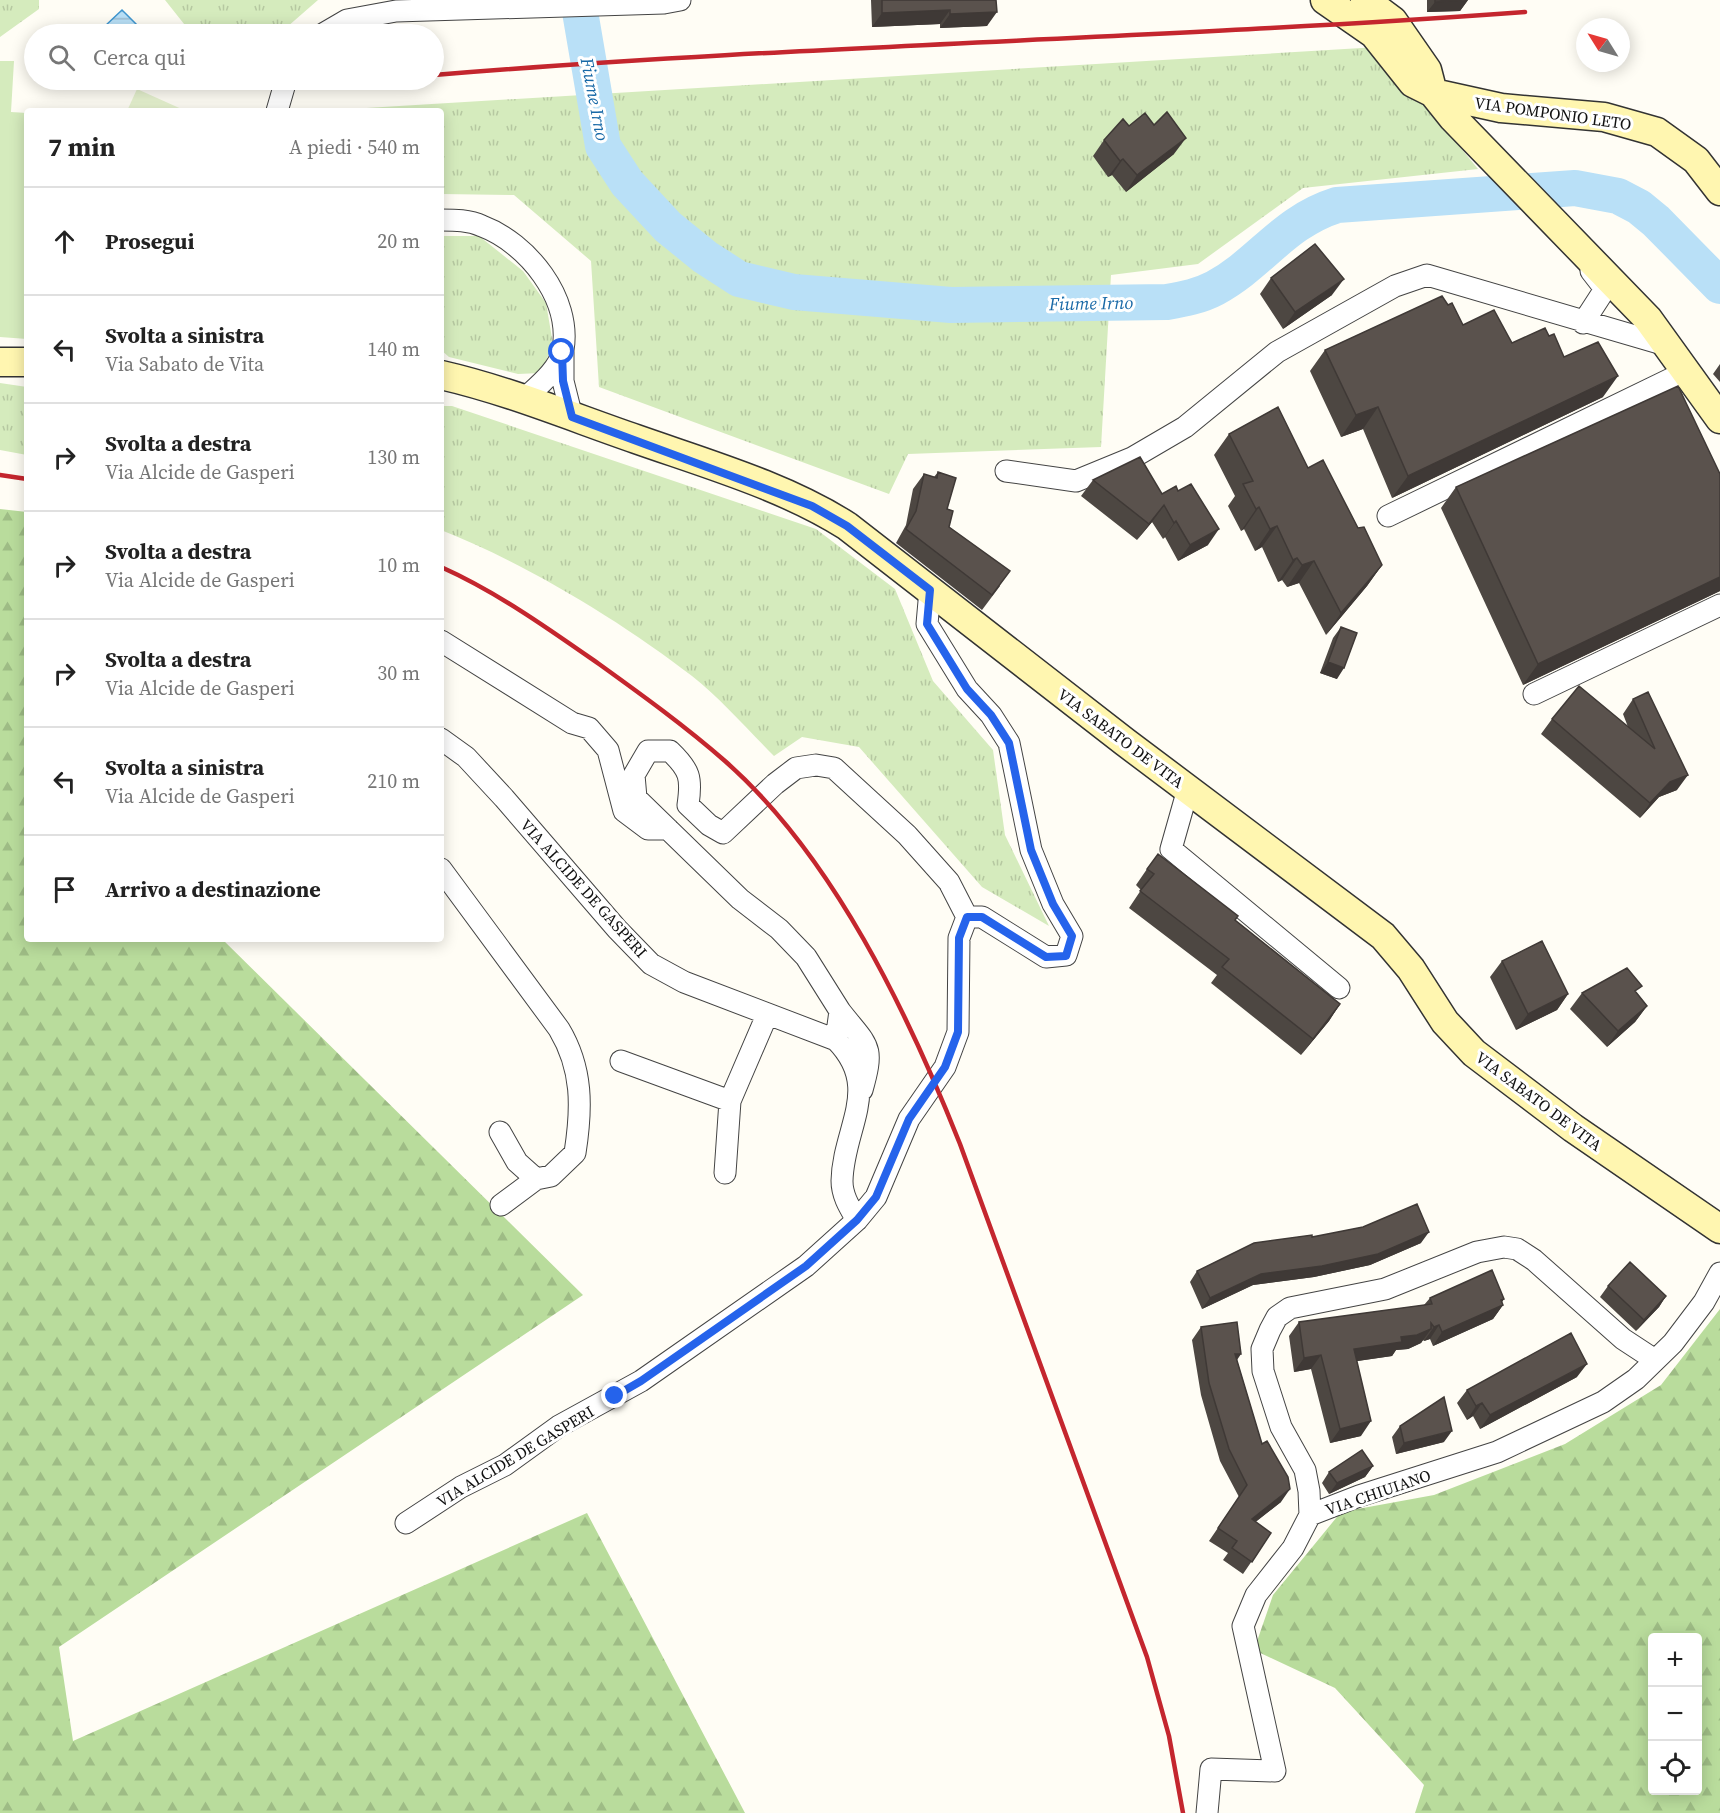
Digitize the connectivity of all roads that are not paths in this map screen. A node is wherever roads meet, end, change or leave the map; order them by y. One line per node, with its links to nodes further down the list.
1 (1325, 0): 6 (street)
2 (1365, 0): 6 (street)
3 (672, 2): 4 (street)
4 (339, 24)
5 (283, 90): 7 (street)
6 (1433, 93): 8 (street, VIA POMPONIO LETO); 10 (street)
7 (278, 108)
8 (1720, 191)
9 (444, 220): 13 (street)
10 (1555, 224): 11 (street); 12 (street)
11 (1583, 323): 12 (street); 21 (street)
12 (1669, 346): 16 (street)
13 (562, 352): 18 (street); 19 (street)
14 (0, 362): 15 (street)
15 (24, 362)
16 (1687, 371): 20 (street); 22 (street)
17 (444, 376): 18 (street, VIA SABATO DE VITA)
18 (523, 400): 19 (street, VIA SABATO DE VITA)
19 (572, 417): 23 (street, VIA SABATO DE VITA)
20 (1720, 419)
21 (1006, 471)
22 (1388, 516)
23 (930, 590): 28 (street, VIA SABATO DE VITA); 31 (street)
24 (1720, 605): 26 (street)
25 (444, 643): 29 (street)
26 (1534, 694)
27 (444, 741): 34 (street, VIA ALCIDE DE GASPERI)
28 (1188, 789): 32 (street); 44 (street, VIA SABATO DE VITA)
29 (668, 829): 31 (street); 33 (street)
30 (444, 873): 41 (street)
31 (967, 917): 43 (street, VIA ALCIDE DE GASPERI)
32 (1339, 988)
33 (840, 1011): 35 (street); 37 (street)
34 (767, 1015): 35 (street, VIA ALCIDE DE GASPERI); 38 (street)
35 (836, 1040): 37 (street)
36 (621, 1061): 38 (street)
37 (860, 1096): 43 (street)
38 (730, 1101): 40 (street)
39 (500, 1132): 41 (street)
40 (725, 1173)
41 (536, 1179): 42 (street)
42 (501, 1205)
43 (857, 1220): 50 (street, VIA ALCIDE DE GASPERI)
44 (1720, 1229)
45 (1720, 1273): 47 (street, VIA CHIUIANO)
46 (1720, 1286): 47 (street, VIA CHIUIANO)
47 (1704, 1302): 48 (street, VIA CHIUIANO)
48 (1655, 1360): 49 (street, VIA CHIUIANO); 49 (street)
49 (1310, 1515): 51 (street, VIA CHIUIANO)
50 (405, 1523)
51 (1207, 1813)

